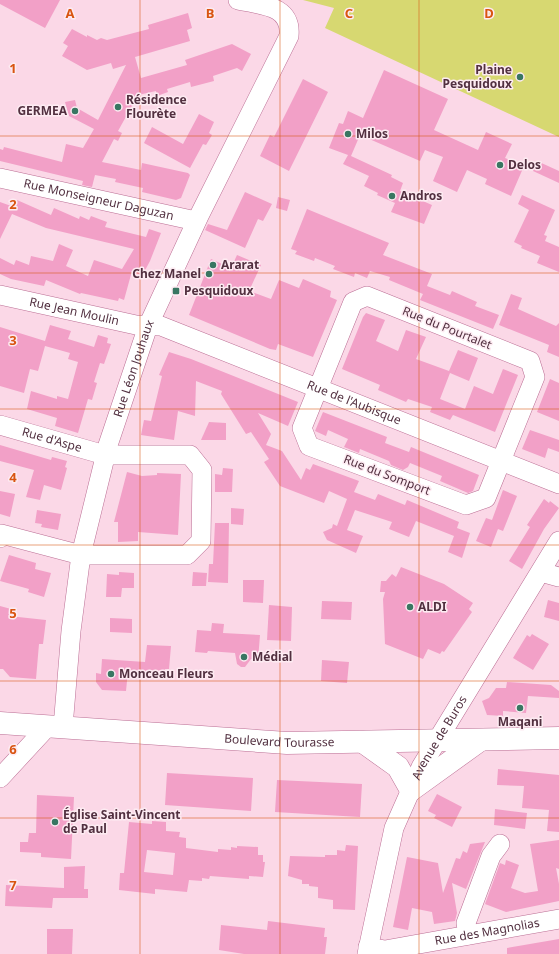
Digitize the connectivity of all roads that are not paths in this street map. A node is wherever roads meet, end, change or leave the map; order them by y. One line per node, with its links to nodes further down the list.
1 (238, 0): 3 (street, Rue Léon Jouhaux)
2 (0, 178): 3 (street, Rue Monseigneur Daguzan)
3 (196, 221): 5 (street, Rue Léon Jouhaux)
4 (0, 295): 5 (street, Rue Jean Moulin)
5 (148, 326): 6 (street, Rue de l'Aubisque); 8 (street, Rue Léon Jouhaux)
6 (318, 389): 9 (street, Rue de l'Aubisque); 9 (street, Rue du Somport); 9 (street, Rue du Pourtalet)
7 (0, 425): 8 (street, Rue d'Aspe)
8 (105, 455): 13 (street, Rue Léon Jouhaux); 13 (street, Rue d'Aspe)
9 (501, 460): 10 (street, Rue de l'Aubisque)
10 (559, 484)
11 (0, 538): 13 (street)
12 (559, 541): 14 (street, Avenue de Buros)
13 (81, 555): 17 (street, Rue Léon Jouhaux)
14 (541, 572): 15 (street); 19 (street, Avenue de Buros)
15 (559, 577)
16 (0, 723): 17 (main road, Boulevard Tourasse)
17 (56, 726): 21 (main road, Boulevard Tourasse); 22 (street)
18 (559, 738): 20 (main road, Boulevard Tourasse)
19 (436, 741): 20 (main road, Boulevard Tourasse); 21 (main road, Boulevard Tourasse); 23 (street, Avenue de Buros)
20 (479, 741): 23 (main road)
21 (363, 742): 23 (main road)
22 (0, 778)
23 (411, 790): 27 (street, Avenue de Buros)
24 (500, 844): 26 (street)
25 (559, 919): 26 (street, Rue des Magnolias)
26 (468, 935): 27 (street, Rue des Magnolias)
27 (368, 951)

